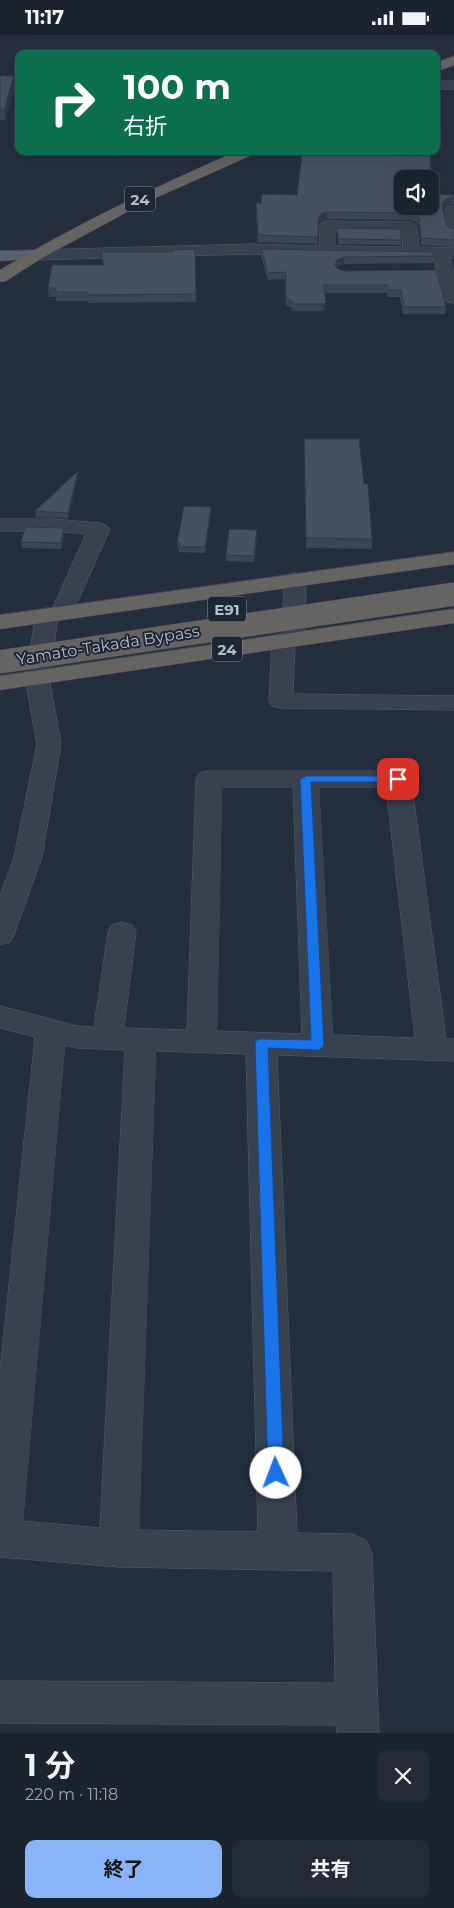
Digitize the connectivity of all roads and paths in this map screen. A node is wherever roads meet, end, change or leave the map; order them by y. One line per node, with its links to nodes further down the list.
1 (454, 50): 2 (highway)
2 (440, 56)
3 (454, 60): 4 (highway)
4 (440, 66)
5 (440, 85): 6 (street)
6 (454, 85)
7 (206, 155): 15 (highway, 24)
8 (240, 155): 14 (highway, 24)
9 (451, 211): 10 (street)
10 (454, 230)
11 (328, 250): 12 (street); 12 (street); 14 (street)
12 (411, 251): 13 (street)
13 (447, 253): 17 (street)
14 (36, 255): 15 (main road); 18 (highway, 24)
15 (4, 258)
16 (426, 271): 17 (street)
17 (444, 271): 19 (street)
18 (0, 277)
19 (452, 298)
20 (0, 525): 25 (street)
21 (454, 559): 23 (highway)
22 (454, 577): 29 (highway, Yamato-Takada Bypass / E91)
23 (295, 580): 25 (highway); 28 (street)
24 (454, 594): 30 (highway, Yamato-Takada Bypass / E91, bridge)
25 (54, 614): 27 (highway); 31 (street)
26 (454, 616): 28 (highway, 24)
27 (0, 622)
28 (289, 640): 31 (highway, 24); 33 (street)
29 (0, 643)
30 (0, 662)
31 (37, 677): 32 (highway, 24); 36 (street)
32 (0, 683)
33 (454, 703)
34 (306, 779): 41 (street); 43 (street); 44 (street)
35 (122, 932): 39 (street)
36 (0, 935)
37 (0, 1017): 38 (street)
38 (51, 1029): 39 (street); 45 (street)
39 (108, 1038): 40 (street)
40 (142, 1039): 41 (street); 46 (street)
41 (202, 1041): 42 (street)
42 (261, 1043): 43 (street); 47 (street)
43 (318, 1045): 44 (street)
44 (443, 1050)
45 (1, 1539): 46 (street)
46 (119, 1547): 47 (street)
47 (278, 1551): 49 (street)
48 (0, 1702): 49 (street)
49 (358, 1719)

